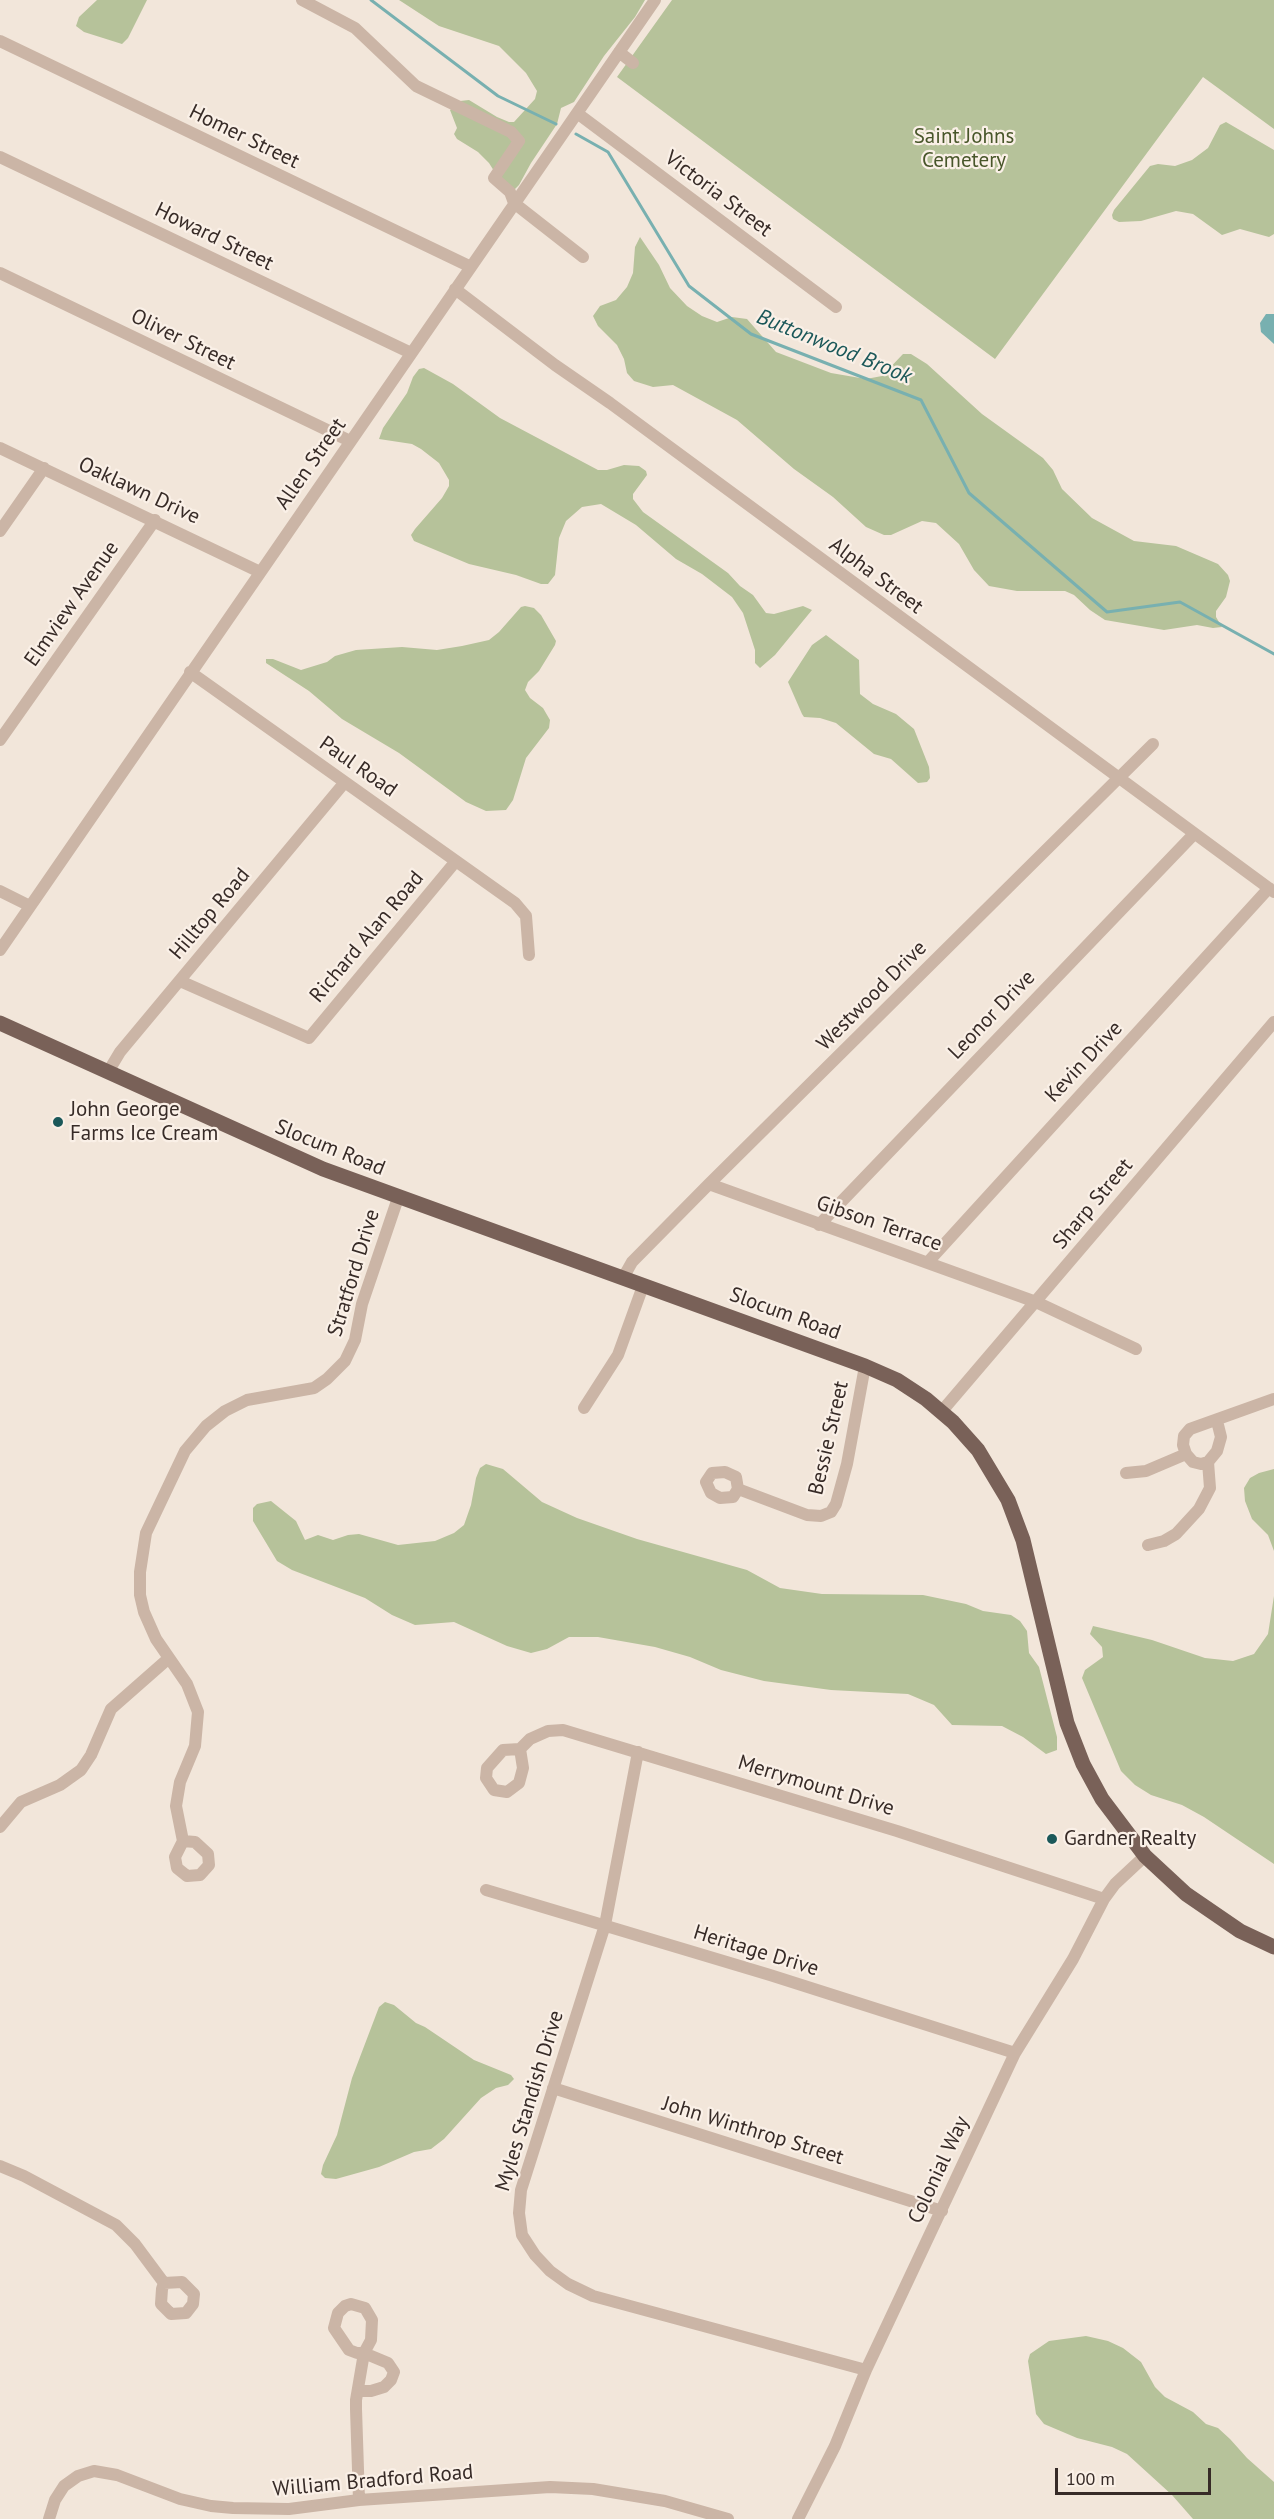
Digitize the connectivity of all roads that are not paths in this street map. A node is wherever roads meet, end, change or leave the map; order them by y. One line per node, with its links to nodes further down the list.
1 (302, 0): 8 (street)
2 (655, 0): 4 (street, Allen Street)
3 (0, 41): 10 (street, Homer Street)
4 (619, 52): 5 (street); 6 (street, Allen Street)
5 (633, 63)
6 (577, 113): 8 (street, Allen Street); 13 (street, Victoria Street)
7 (0, 157): 14 (street, Howard Street)
8 (514, 203): 9 (street); 10 (street, Allen Street)
9 (583, 257)
10 (471, 267): 12 (street, Allen Street)
11 (0, 273): 15 (street, Oliver Street)
12 (455, 289): 14 (street, Allen Street); 24 (street, Alpha Street)
13 (836, 306)
14 (411, 353): 15 (street, Allen Street)
15 (350, 441): 20 (street, Allen Street)
16 (0, 448): 17 (street, Oaklawn Drive)
17 (44, 468): 18 (street, Oaklawn Drive); 19 (street)
18 (155, 520): 20 (street, Oaklawn Drive); 22 (street, Elmview Avenue)
19 (0, 531)
20 (260, 572): 21 (street, Allen Street)
21 (190, 672): 25 (street, Paul Road); 30 (street, Allen Street)
22 (0, 740)
23 (1153, 744): 24 (street, Westwood Drive)
24 (1120, 779): 26 (street, Alpha Street); 37 (street, Westwood Drive)
25 (345, 782): 27 (street, Paul Road); 33 (street, Hilltop Road)
26 (1194, 834): 28 (street, Alpha Street); 39 (street, Leonor Drive)
27 (456, 861): 32 (street, Paul Road); 33 (street, Richard Alan Road)
28 (1271, 890): 40 (street, Kevin Drive)
29 (0, 891): 30 (street)
30 (30, 906): 31 (street, Allen Street)
31 (0, 950)
32 (529, 955)
33 (180, 981): 36 (street, Hilltop Road)
34 (1274, 1022): 43 (street, Sharp Street)
35 (0, 1023): 36 (main road, Slocum Road)
36 (108, 1072): 38 (main road, Slocum Road)
37 (709, 1184): 39 (street, Gibson Terrace); 41 (street, Westwood Drive)
38 (398, 1198): 41 (main road, Slocum Road); 55 (street, Stratford Drive)
39 (819, 1225): 40 (street, Gibson Terrace)
40 (928, 1262): 43 (street, Gibson Terrace)
41 (623, 1278): 42 (main road, Slocum Road)
42 (643, 1286): 45 (main road, Slocum Road); 47 (street)
43 (1036, 1302): 44 (street, Gibson Terrace); 48 (street, Sharp Street)
44 (1137, 1349)
45 (865, 1366): 48 (main road, Slocum Road); 53 (street, Bessie Street)
46 (1274, 1400): 49 (street)
47 (584, 1408)
48 (942, 1411): 60 (main road, Slocum Road)
49 (1217, 1421): 50 (street); 51 (street)
50 (1185, 1454): 51 (street); 52 (street)
51 (1208, 1462): 54 (street)
52 (1126, 1473)
53 (738, 1489)
54 (1148, 1545)
55 (170, 1658): 58 (street); 59 (street, Stratford Drive)
56 (520, 1749): 57 (street, Merrymount Drive)
57 (638, 1752): 62 (street, Merrymount Drive); 63 (street, Myles Standish Drive)
58 (0, 1827)
59 (183, 1841)
60 (1146, 1856): 62 (street, Colonial Way); 64 (main road, Slocum Road)
61 (486, 1890): 63 (street, Heritage Drive)
62 (1104, 1899): 65 (street, Colonial Way)
63 (605, 1925): 65 (street, Heritage Drive); 66 (street, Myles Standish Drive)
64 (1274, 1947)
65 (1015, 2053): 68 (street, Colonial Way)
66 (553, 2088): 68 (street, John Winthrop Street); 70 (street, Myles Standish Drive)
67 (0, 2166): 69 (street)
68 (942, 2211): 70 (street, Colonial Way)
69 (164, 2283)
70 (866, 2370): 75 (street, Colonial Way)
71 (358, 2391): 71 (street); 72 (street)
72 (359, 2500): 73 (street, William Bradford Road); 74 (street, William Bradford Road)
73 (49, 2519)
74 (728, 2519)
75 (798, 2519)

